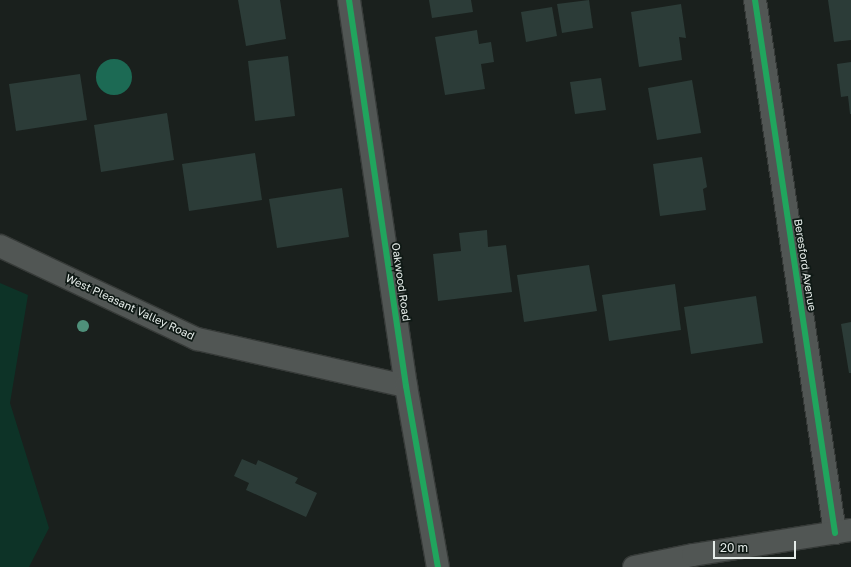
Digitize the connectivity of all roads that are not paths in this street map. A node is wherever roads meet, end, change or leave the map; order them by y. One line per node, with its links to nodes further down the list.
1 (349, 0): 4 (street, Oakwood Road)
2 (755, 0): 5 (street, Beresford Avenue)
3 (0, 246): 4 (street, West Pleasant Valley Road)
4 (406, 386): 6 (street, Oakwood Road)
5 (843, 532): 7 (street)
6 (438, 567)
7 (634, 567)

